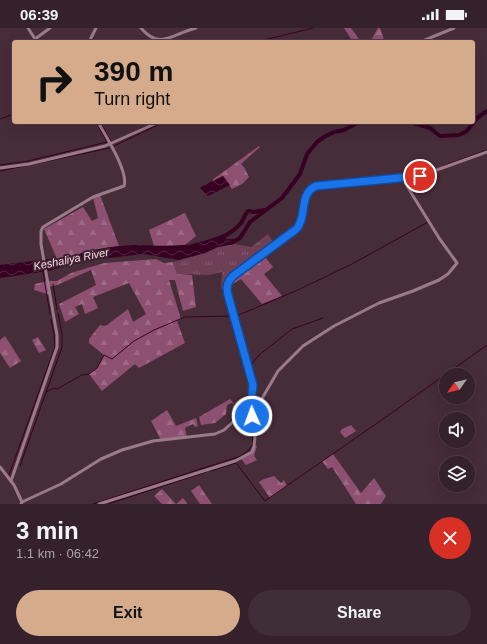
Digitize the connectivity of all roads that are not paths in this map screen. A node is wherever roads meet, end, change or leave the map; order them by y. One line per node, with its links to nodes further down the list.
1 (28, 28): 7 (street)
2 (50, 28): 7 (street)
3 (96, 28): 8 (street)
4 (141, 28): 5 (street)
5 (196, 28)
6 (454, 28): 9 (street)
7 (36, 40)
8 (90, 40)
9 (425, 40)
10 (99, 124): 12 (street)
11 (155, 124): 12 (street)
12 (111, 144): 14 (street); 18 (street)
13 (487, 152): 15 (street)
14 (0, 168)
15 (402, 178): 16 (street); 16 (street)
16 (250, 409): 19 (street); 20 (street)
17 (0, 467): 18 (street)
18 (11, 481): 19 (street)
19 (22, 503)
20 (99, 504)

